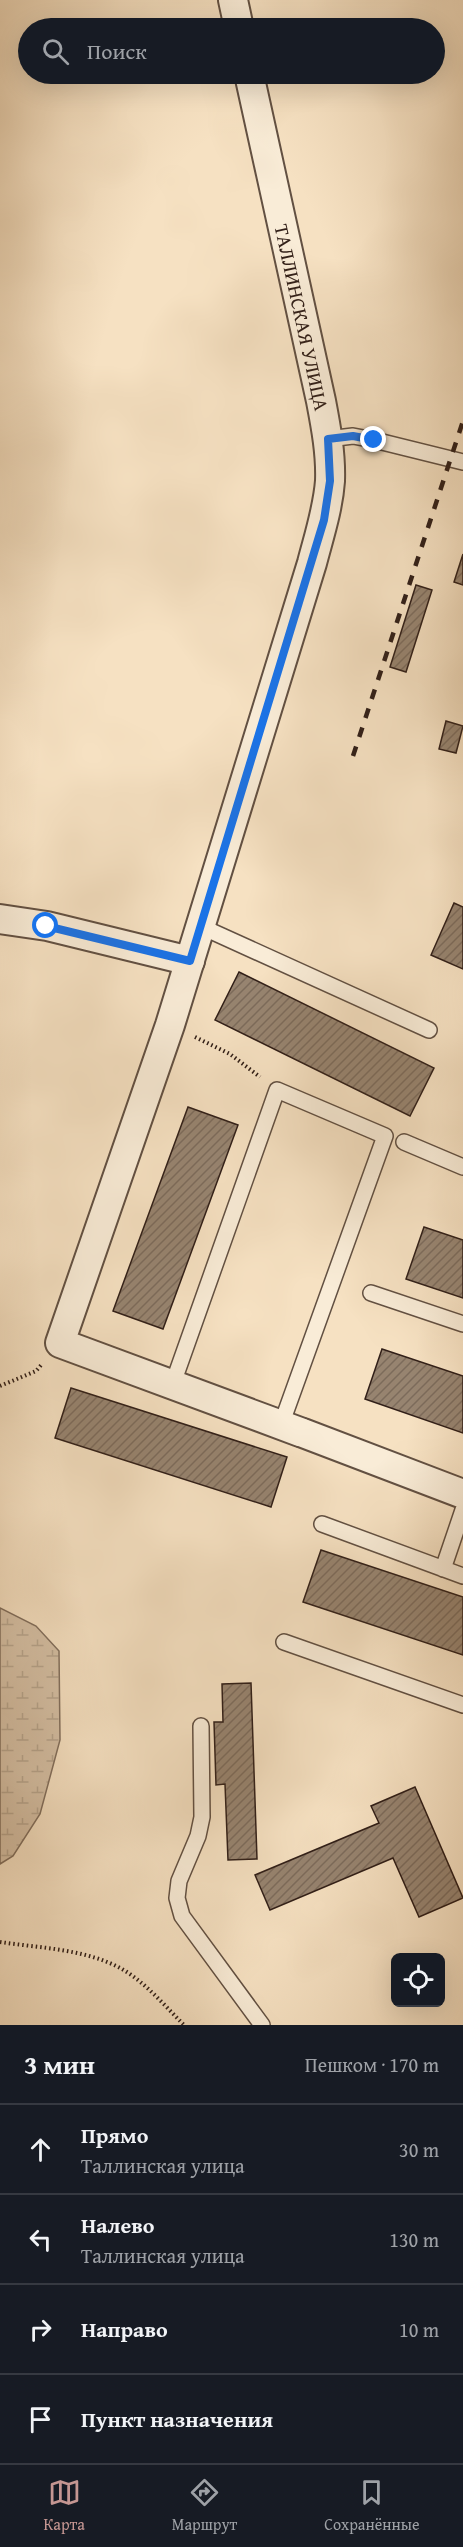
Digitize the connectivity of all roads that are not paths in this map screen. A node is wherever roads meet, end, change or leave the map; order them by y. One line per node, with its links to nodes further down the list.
1 (233, 0): 2 (street)
2 (237, 18)
3 (251, 84): 4 (street, ТАЛЛИНСКАЯ УЛИЦА)
4 (328, 439): 5 (lane); 7 (street, ТАЛЛИНСКАЯ УЛИЦА)
5 (463, 462)
6 (0, 919): 8 (street)
7 (202, 927): 8 (street, ТАЛЛИНСКАЯ УЛИЦА); 9 (lane)
8 (190, 961): 14 (street, ТАЛЛИНСКАЯ УЛИЦА)
9 (429, 1030)
10 (396, 1139): 11 (lane); 14 (lane); 15 (lane)
11 (463, 1167)
12 (371, 1293): 13 (lane)
13 (463, 1324)
14 (172, 1386): 15 (street)
15 (294, 1430): 16 (street)
16 (463, 1494)
17 (463, 1510): 19 (lane)
18 (322, 1524): 19 (lane)
19 (443, 1569): 20 (lane)
20 (463, 1576)
21 (284, 1642): 22 (lane)
22 (463, 1705)
23 (201, 1726): 24 (lane)
24 (262, 2025)

